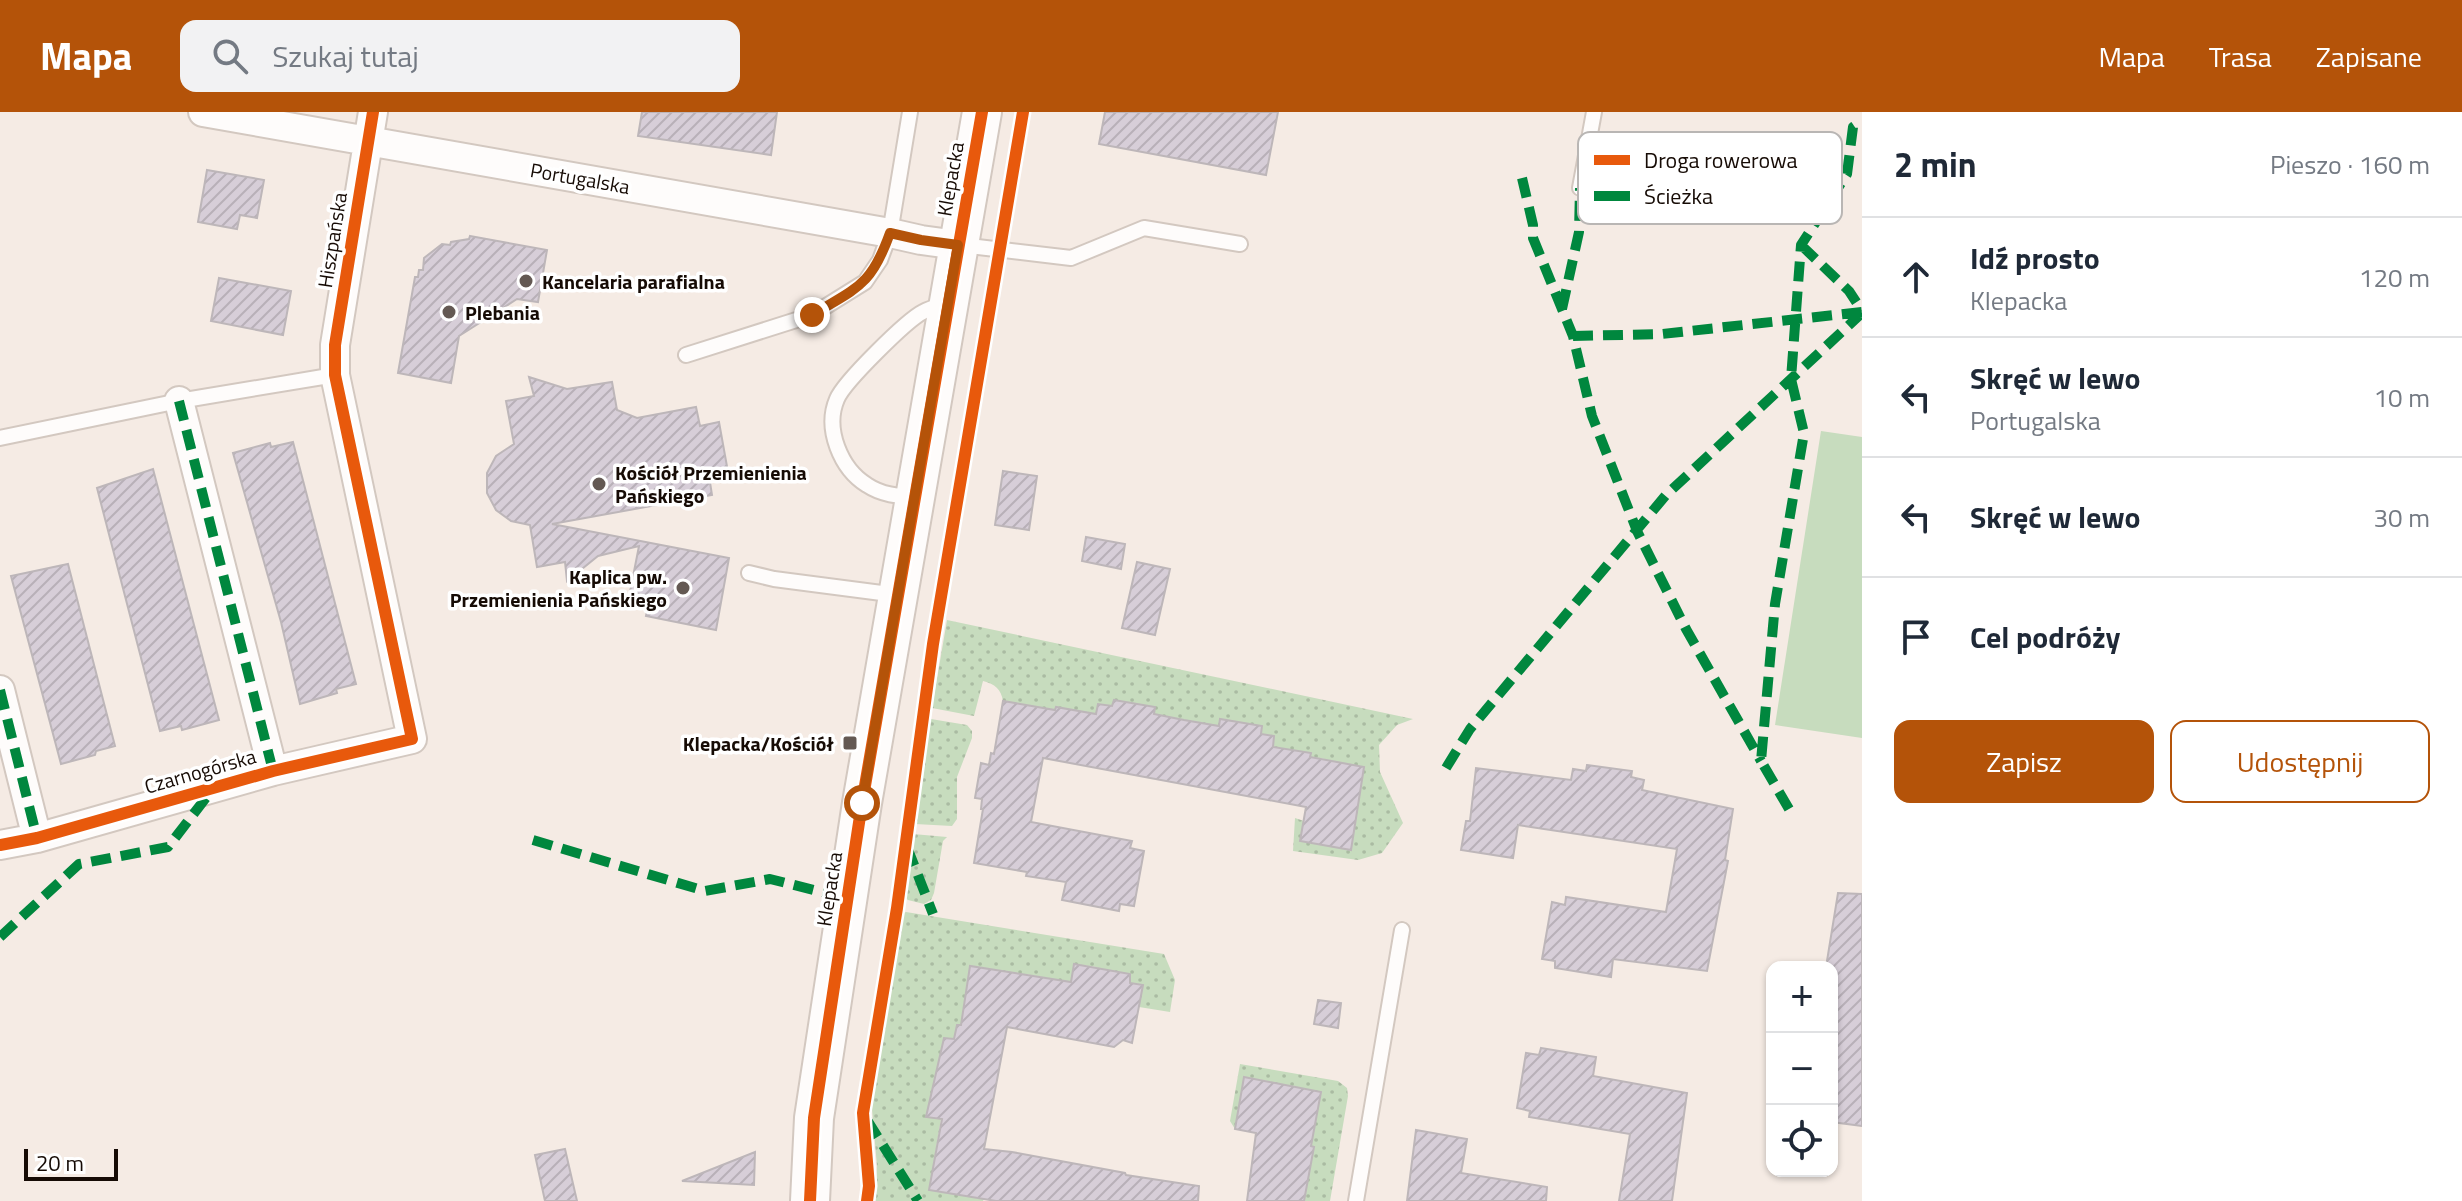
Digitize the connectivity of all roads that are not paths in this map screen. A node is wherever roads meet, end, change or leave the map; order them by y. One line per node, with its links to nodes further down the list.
1 (203, 112): 7 (street, Portugalska)
2 (373, 112): 7 (street, Hiszpańska)
3 (910, 112): 8 (lane)
4 (982, 112): 10 (street, Klepacka)
5 (1594, 112): 6 (lane)
6 (1590, 132)
7 (368, 142): 8 (street, Portugalska); 13 (street, Hiszpańska)
8 (890, 233): 10 (street, Portugalska); 12 (lane)
9 (1240, 244): 10 (lane)
10 (958, 245): 11 (street, Klepacka)
11 (948, 303): 16 (street, Klepacka); 16 (lane)
12 (686, 355)
13 (335, 375): 14 (lane); 20 (street, Hiszpańska)
14 (179, 401): 15 (lane); 21 (street)
15 (0, 438)
16 (915, 497): 18 (street, Klepacka)
17 (749, 573): 18 (lane)
18 (898, 595): 25 (street, Klepacka)
19 (0, 690): 22 (street)
20 (412, 739): 21 (street, Czarnogórska)
21 (273, 771): 22 (street, Czarnogórska)
22 (37, 838): 23 (street, Czarnogórska)
23 (0, 845)
24 (1402, 930): 26 (lane)
25 (810, 1201)
26 (1356, 1201)

